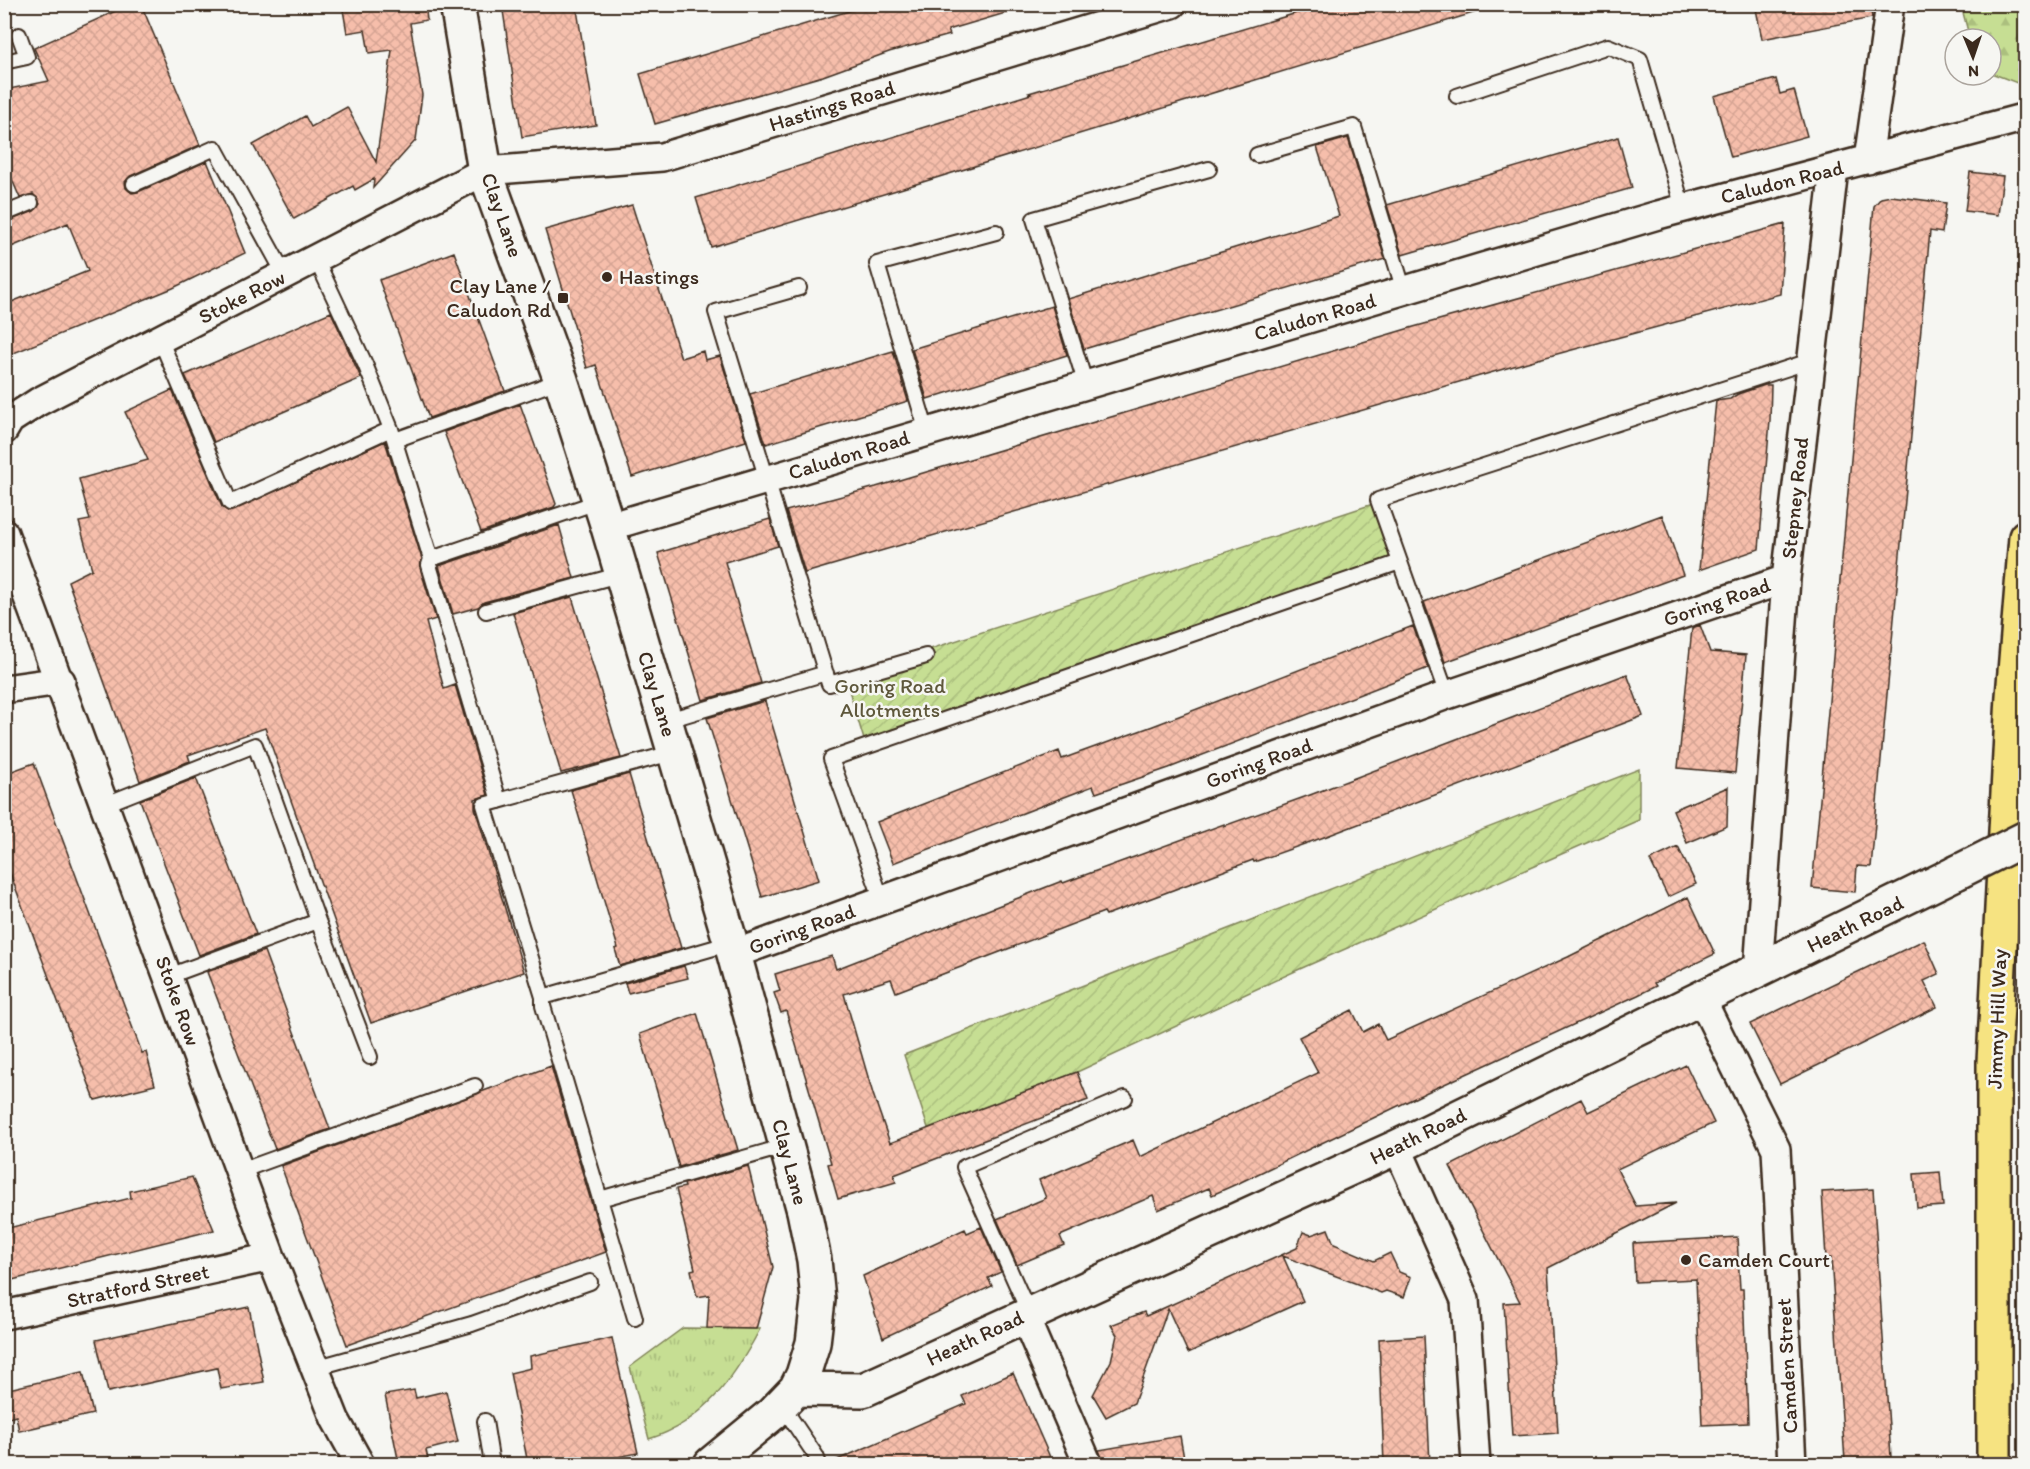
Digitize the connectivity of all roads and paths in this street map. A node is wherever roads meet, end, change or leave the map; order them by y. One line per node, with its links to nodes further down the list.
1 (457, 4): 12 (street, Clay Lane)
2 (1172, 4): 12 (street, Hastings Road)
3 (1890, 4): 9 (street)
4 (19, 35): 5 (lane)
5 (4, 62)
6 (1457, 96): 15 (lane)
7 (2013, 120): 9 (street, Caludon Road)
8 (1257, 155): 21 (lane)
9 (1868, 160): 11 (street, Caludon Road)
10 (1209, 168): 25 (lane)
11 (1834, 169): 15 (street, Caludon Road); 23 (street, Stepney Road)
12 (485, 171): 18 (street, Stoke Row); 24 (street, Clay Lane)
13 (134, 184): 19 (lane)
14 (31, 203): 16 (lane)
15 (1683, 208): 21 (street, Caludon Road)
16 (4, 214)
17 (996, 232): 27 (lane)
18 (316, 259): 19 (street, Stoke Row); 28 (lane)
19 (285, 275): 22 (street, Stoke Row)
20 (800, 288): 29 (lane)
21 (1404, 291): 25 (street, Caludon Road)
22 (160, 339): 26 (street, Stoke Row); 28 (lane)
23 (1810, 361): 34 (lane); 36 (street, Stepney Road)
24 (561, 380): 28 (lane); 30 (street, Clay Lane)
25 (1086, 385): 27 (street, Caludon Road)
26 (4, 430)
27 (927, 432): 29 (street, Caludon Road)
28 (393, 435): 33 (lane)
29 (768, 479): 30 (street, Caludon Road); 39 (lane)
30 (604, 514): 33 (lane); 35 (street, Clay Lane)
31 (4, 533): 40 (street, Stoke Row)
32 (2025, 537): 77 (highway, Jimmy Hill Way)
33 (431, 559): 45 (lane)
34 (1400, 562): 42 (lane); 48 (lane)
35 (622, 574): 37 (lane); 43 (street, Clay Lane)
36 (1786, 579): 42 (street, Goring Road); 51 (street, Stepney Road)
37 (486, 611)
38 (926, 656): 39 (lane)
39 (826, 673): 43 (lane)
40 (61, 681): 41 (street); 46 (street, Stoke Row)
41 (4, 689)
42 (1447, 695): 48 (street, Goring Road)
43 (665, 721): 44 (street, Clay Lane)
44 (675, 752): 45 (lane); 50 (street, Clay Lane)
45 (499, 801): 53 (lane)
46 (106, 804): 49 (lane); 52 (street, Stoke Row)
47 (2025, 838): 51 (street, Heath Road, bridge)
48 (882, 900): 50 (street, Goring Road)
49 (318, 921): 52 (lane); 55 (lane)
50 (733, 948): 53 (lane); 58 (street, Clay Lane)
51 (1758, 971): 54 (street, Heath Road)
52 (169, 976): 60 (street, Stoke Row)
53 (543, 997): 61 (lane)
54 (1701, 998): 59 (street, Heath Road); 76 (street, Camden Street)
55 (370, 1057)
56 (476, 1086): 60 (lane)
57 (1125, 1098): 64 (lane)
58 (786, 1146): 61 (lane); 68 (street, Clay Lane)
59 (1397, 1147): 64 (street, Heath Road); 75 (street)
60 (240, 1171): 62 (street, Stoke Row)
61 (600, 1200): 66 (lane)
62 (271, 1257): 65 (street, Stratford Street); 67 (street, Stoke Row)
63 (590, 1282): 67 (lane)
64 (1026, 1314): 68 (street, Heath Road); 74 (street)
65 (4, 1315)
66 (636, 1318)
67 (315, 1368): 71 (street, Stoke Row)
68 (789, 1397): 70 (street); 73 (lane)
69 (485, 1421): 72 (lane)
70 (712, 1463)
71 (360, 1464)
72 (492, 1464)
73 (819, 1464)
74 (1088, 1464)
75 (1476, 1464)
76 (1792, 1464)
77 (1994, 1464)

